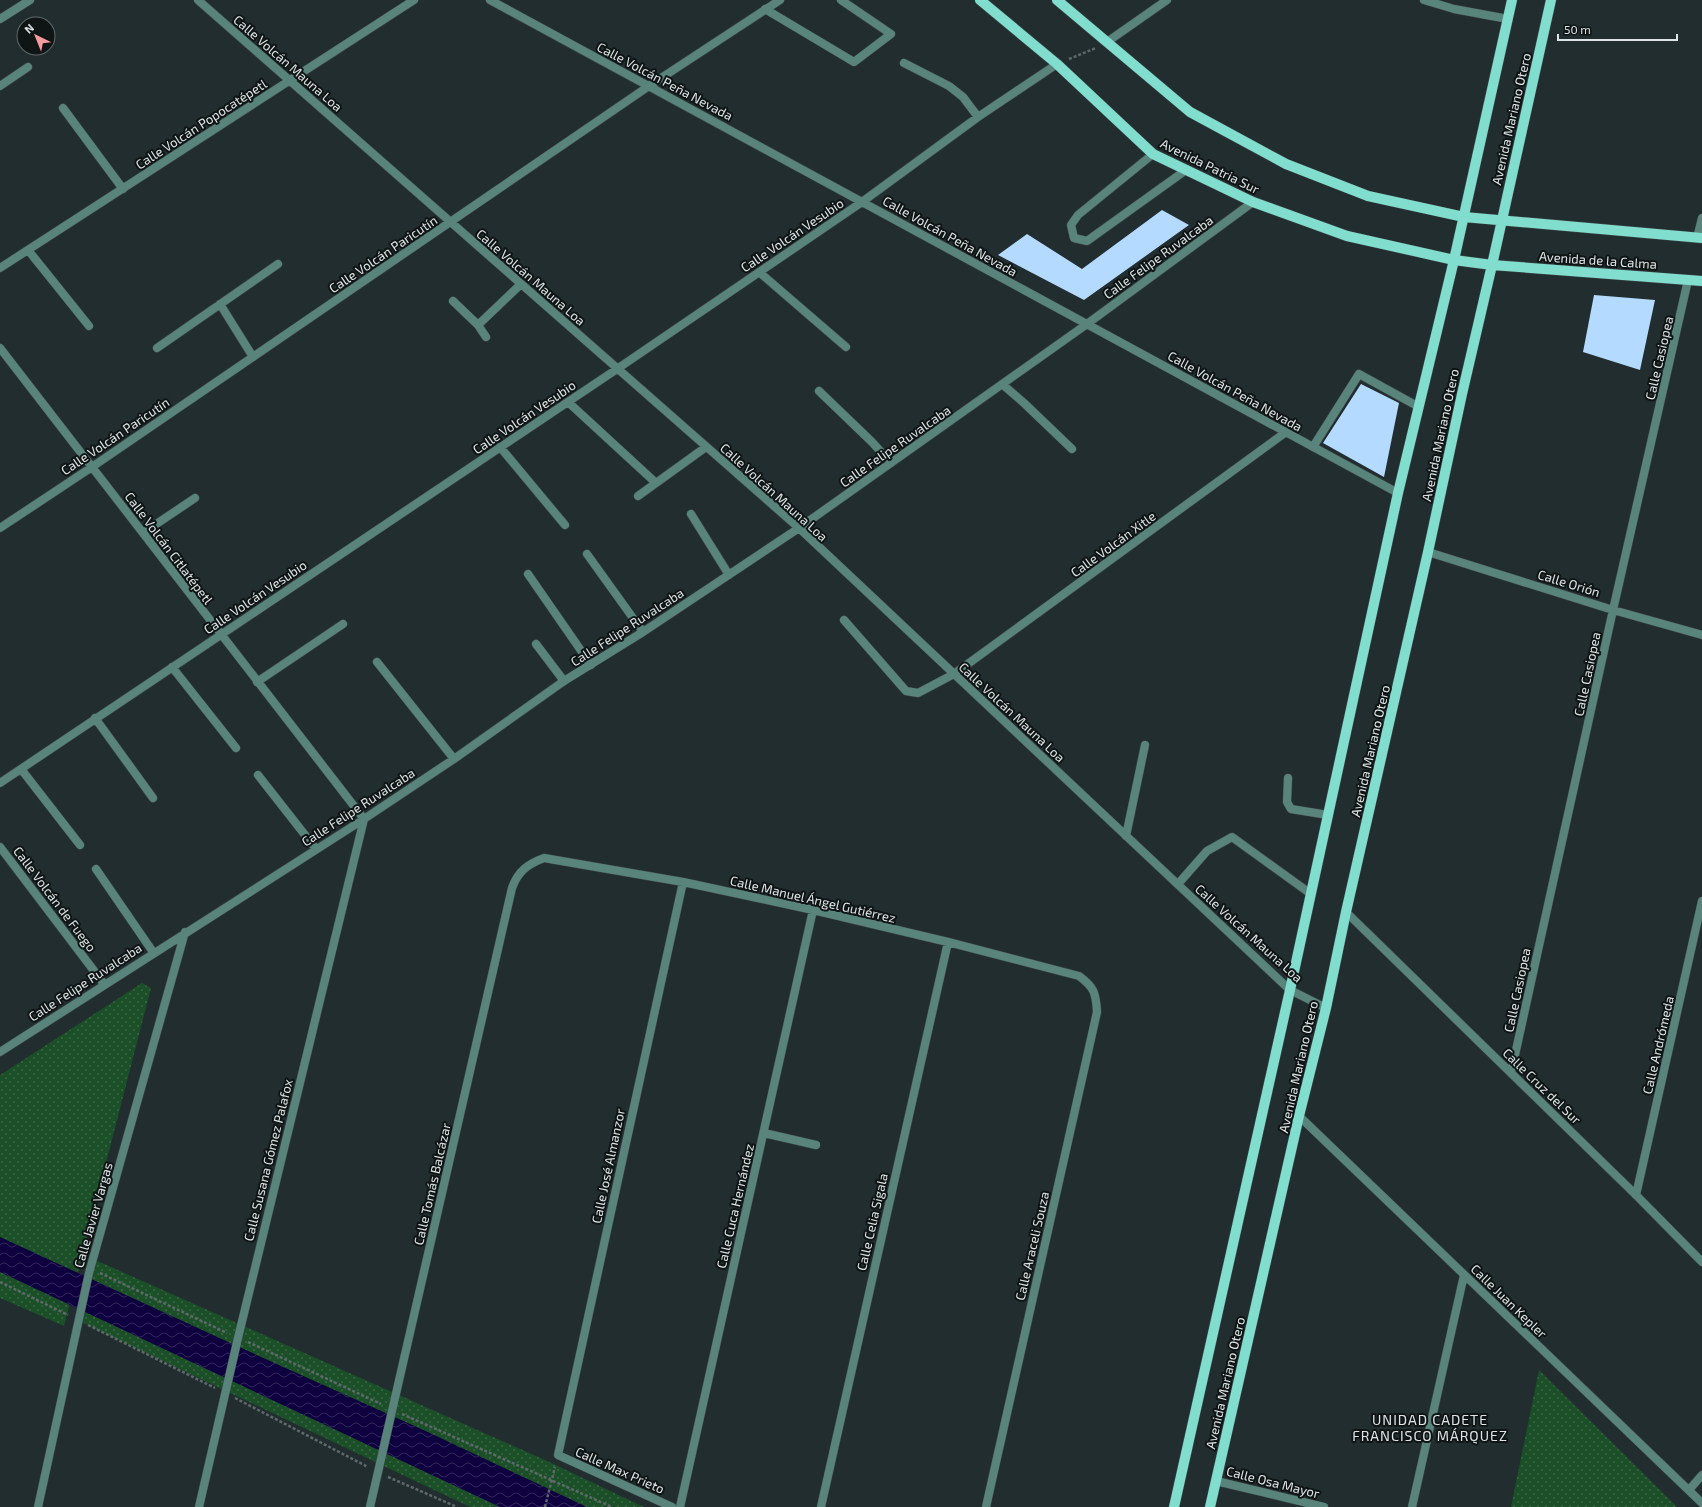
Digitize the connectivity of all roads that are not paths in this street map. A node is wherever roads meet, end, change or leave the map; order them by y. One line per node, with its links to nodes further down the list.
1 (30, 0): 14 (street)
2 (198, 0): 20 (street, Calle Volcán Mauna Loa)
3 (414, 0): 20 (street, Calle Volcán Popocatépetl)
4 (490, 0): 22 (street, Calle Volcán Peña Nevada)
5 (780, 0): 13 (street, Calle Volcán Paricutín)
6 (841, 0): 13 (street)
7 (980, 0): 18 (main road, Avenida Patria Sur)
8 (1057, 0): 16 (main road)
9 (1167, 0): 16 (street)
10 (1424, 0): 15 (street)
11 (1512, 0): 15 (main road, Avenida Mariano Otero)
12 (1551, 0): 32 (main road, Avenida Mariano Otero)
13 (765, 9): 22 (street, Calle Volcán Paricutín)
14 (0, 19)
15 (1508, 19): 30 (main road, Avenida Mariano Otero)
16 (1107, 42): 30 (main road)
17 (904, 63): 24 (street)
18 (1057, 64): 24 (street, Calle Volcán Vesubio); 25 (main road, Avenida Patria Sur)
19 (28, 67): 21 (street)
20 (290, 81): 27 (street, Calle Volcán Popocatépetl); 33 (street, Calle Volcán Mauna Loa)
21 (0, 86)
22 (649, 86): 28 (street, Calle Volcán Peña Nevada); 33 (street, Calle Volcán Paricutín)
23 (63, 108): 27 (street)
24 (978, 117): 28 (street, Calle Volcán Vesubio)
25 (1153, 154): 26 (main road, Avenida Patria Sur); 26 (street)
26 (1186, 170): 29 (main road, Avenida Patria Sur)
27 (123, 189): 35 (street, Calle Volcán Popocatépetl)
28 (862, 202): 40 (street, Calle Volcán Vesubio); 46 (street, Calle Volcán Peña Nevada)
29 (1254, 202): 36 (main road, Avenida Patria Sur); 46 (street, Calle Felipe Ruvalcaba)
30 (1464, 217): 32 (main road); 36 (main road, Avenida Mariano Otero)
31 (1702, 218): 34 (street)
32 (1501, 220): 34 (main road); 38 (main road, Avenida Mariano Otero)
33 (451, 222): 43 (street, Calle Volcán Mauna Loa); 53 (street, Calle Volcán Paricutín)
34 (1700, 238)
35 (28, 250): 39 (street, Calle Volcán Popocatépetl); 48 (street)
36 (1454, 260): 38 (main road, Avenida Patria Sur); 58 (main road, Avenida Mariano Otero)
37 (278, 264): 45 (street)
38 (1492, 265): 41 (main road, Avenida de la Calma); 75 (main road, Avenida Mariano Otero)
39 (0, 268)
40 (759, 272): 50 (street); 54 (street, Calle Volcán Vesubio)
41 (1688, 280): 42 (main road, Avenida de la Calma); 79 (street, Calle Casiopea)
42 (1702, 281)
43 (521, 284): 47 (street); 54 (street, Calle Volcán Mauna Loa)
44 (453, 301): 47 (street)
45 (220, 304): 52 (street); 53 (street)
46 (1087, 324): 55 (street, Calle Felipe Ruvalcaba); 59 (street, Calle Volcán Peña Nevada)
47 (478, 325): 49 (street)
48 (89, 326)
49 (486, 336)
50 (846, 346)
51 (0, 348): 65 (street, Calle Volcán Citlatépetl)
52 (157, 348)
53 (253, 357): 65 (street, Calle Volcán Paricutín)
54 (617, 369): 57 (street, Calle Volcán Vesubio); 61 (street, Calle Volcán Mauna Loa)
55 (1002, 384): 63 (street); 64 (street, Calle Felipe Ruvalcaba)
56 (819, 391): 64 (street)
57 (568, 402): 60 (street, Calle Volcán Vesubio); 66 (street)
58 (1419, 407): 62 (street); 67 (main road, Avenida Mariano Otero)
59 (1286, 432): 62 (street, Calle Volcán Peña Nevada); 89 (street, Calle Volcán Xitle)
60 (500, 447): 71 (street); 83 (street, Calle Volcán Vesubio)
61 (706, 447): 66 (street); 73 (street, Calle Volcán Mauna Loa)
62 (1313, 447): 67 (street, Calle Volcán Peña Nevada)
63 (1072, 449)
64 (891, 463): 73 (street, Calle Felipe Ruvalcaba)
65 (92, 467): 72 (street, Calle Volcán Paricutín); 74 (street, Calle Volcán Citlatépetl)
66 (656, 483): 68 (street)
67 (1398, 493): 101 (main road, Avenida Mariano Otero)
68 (638, 496)
69 (195, 498): 74 (street)
70 (691, 514): 78 (street)
71 (565, 525)
72 (0, 528)
73 (798, 528): 78 (street, Calle Felipe Ruvalcaba); 89 (street, Calle Volcán Mauna Loa)
74 (143, 533): 83 (street, Calle Volcán Citlatépetl)
75 (1428, 552): 79 (street, Calle Orión); 114 (main road, Avenida Mariano Otero)
76 (587, 554): 82 (street)
77 (528, 574): 87 (street)
78 (729, 575): 82 (street, Calle Felipe Ruvalcaba)
79 (1613, 610): 84 (street, Calle Orión); 123 (street, Calle Casiopea)
80 (844, 620): 89 (street, Calle Volcán Xitle)
81 (343, 624): 91 (street)
82 (643, 632): 87 (street, Calle Felipe Ruvalcaba)
83 (220, 634): 88 (street, Calle Volcán Vesubio); 91 (street, Calle Volcán Citlatépetl)
84 (1702, 635)
85 (536, 644): 90 (street)
86 (378, 662): 95 (street)
87 (591, 665): 90 (street, Calle Felipe Ruvalcaba)
88 (172, 666): 92 (street, Calle Volcán Vesubio); 94 (street)
89 (954, 674): 103 (street, Calle Volcán Mauna Loa)
90 (564, 681): 95 (street, Calle Felipe Ruvalcaba)
91 (257, 682): 102 (street, Calle Volcán Citlatépetl)
92 (95, 718): 96 (street, Calle Volcán Vesubio); 100 (street)
93 (1145, 745): 103 (street)
94 (236, 748)
95 (454, 759): 102 (street, Calle Felipe Ruvalcaba)
96 (21, 769): 99 (street, Calle Volcán Vesubio); 104 (street)
97 (258, 775): 106 (street)
98 (1288, 778): 101 (street)
99 (0, 783)
100 (153, 798)
101 (1328, 815): 111 (main road, Avenida Mariano Otero)
102 (364, 819): 106 (street, Calle Felipe Ruvalcaba); 136 (street, Calle Susana Gómez Palafox)
103 (1126, 836): 110 (street, Calle Volcán Mauna Loa)
104 (80, 845)
105 (0, 847): 118 (street, Calle Volcán de Fuego)
106 (316, 849): 115 (street, Calle Felipe Ruvalcaba)
107 (96, 869): 117 (street)
108 (522, 869): 109 (street, Calle Manuel Ángel Gutiérrez); 137 (street, Calle Tomás Balcázar)
109 (682, 882): 113 (street, Calle Manuel Ángel Gutiérrez); 130 (street, Calle José Almanzor)
110 (1178, 884): 111 (street); 120 (street, Calle Volcán Mauna Loa)
111 (1311, 894): 120 (main road, Avenida Mariano Otero)
112 (1702, 901): 127 (street, Calle Andrómeda)
113 (814, 910): 116 (street, Calle Manuel Ángel Gutiérrez); 125 (street, Calle Cuca Hernández)
114 (1346, 912): 121 (main road, Avenida Mariano Otero); 123 (street, Calle Cruz del Sur)
115 (185, 932): 117 (street, Calle Felipe Ruvalcaba); 135 (street, Calle Javier Vargas)
116 (948, 942): 119 (street, Calle Manuel Ángel Gutiérrez); 140 (street, Calle Celia Sigala)
117 (153, 952): 118 (street, Calle Felipe Ruvalcaba)
118 (104, 984): 122 (street, Calle Felipe Ruvalcaba)
119 (1094, 990): 141 (street, Calle Araceli Souza)
120 (1290, 990): 121 (street, Calle Volcán Mauna Loa); 142 (main road, Avenida Mariano Otero)
121 (1326, 1008): 124 (main road, Avenida Mariano Otero)
122 (0, 1052)
123 (1511, 1073): 127 (street, Calle Cruz del Sur)
124 (1299, 1116): 129 (street, Calle Juan Kepler); 132 (main road, Avenida Mariano Otero)
125 (764, 1133): 126 (street); 139 (street, Calle Cuca Hernández)
126 (816, 1145)
127 (1636, 1195): 128 (street, Calle Cruz del Sur)
128 (1702, 1262)
129 (1464, 1275): 133 (street, Calle Juan Kepler); 145 (street)
130 (558, 1455): 138 (street, Calle Max Prieto)
131 (1702, 1476): 133 (street)
132 (1216, 1481): 143 (main road, Avenida Mariano Otero); 144 (street, Calle Osa Mayor)
133 (1688, 1490): 134 (street, Calle Juan Kepler)
134 (1702, 1503)
135 (38, 1507)
136 (199, 1507)
137 (370, 1507)
138 (672, 1507)
139 (680, 1507)
140 (821, 1507)
141 (986, 1507)
142 (1174, 1507)
143 (1210, 1507)
144 (1324, 1507)
145 (1412, 1507)

